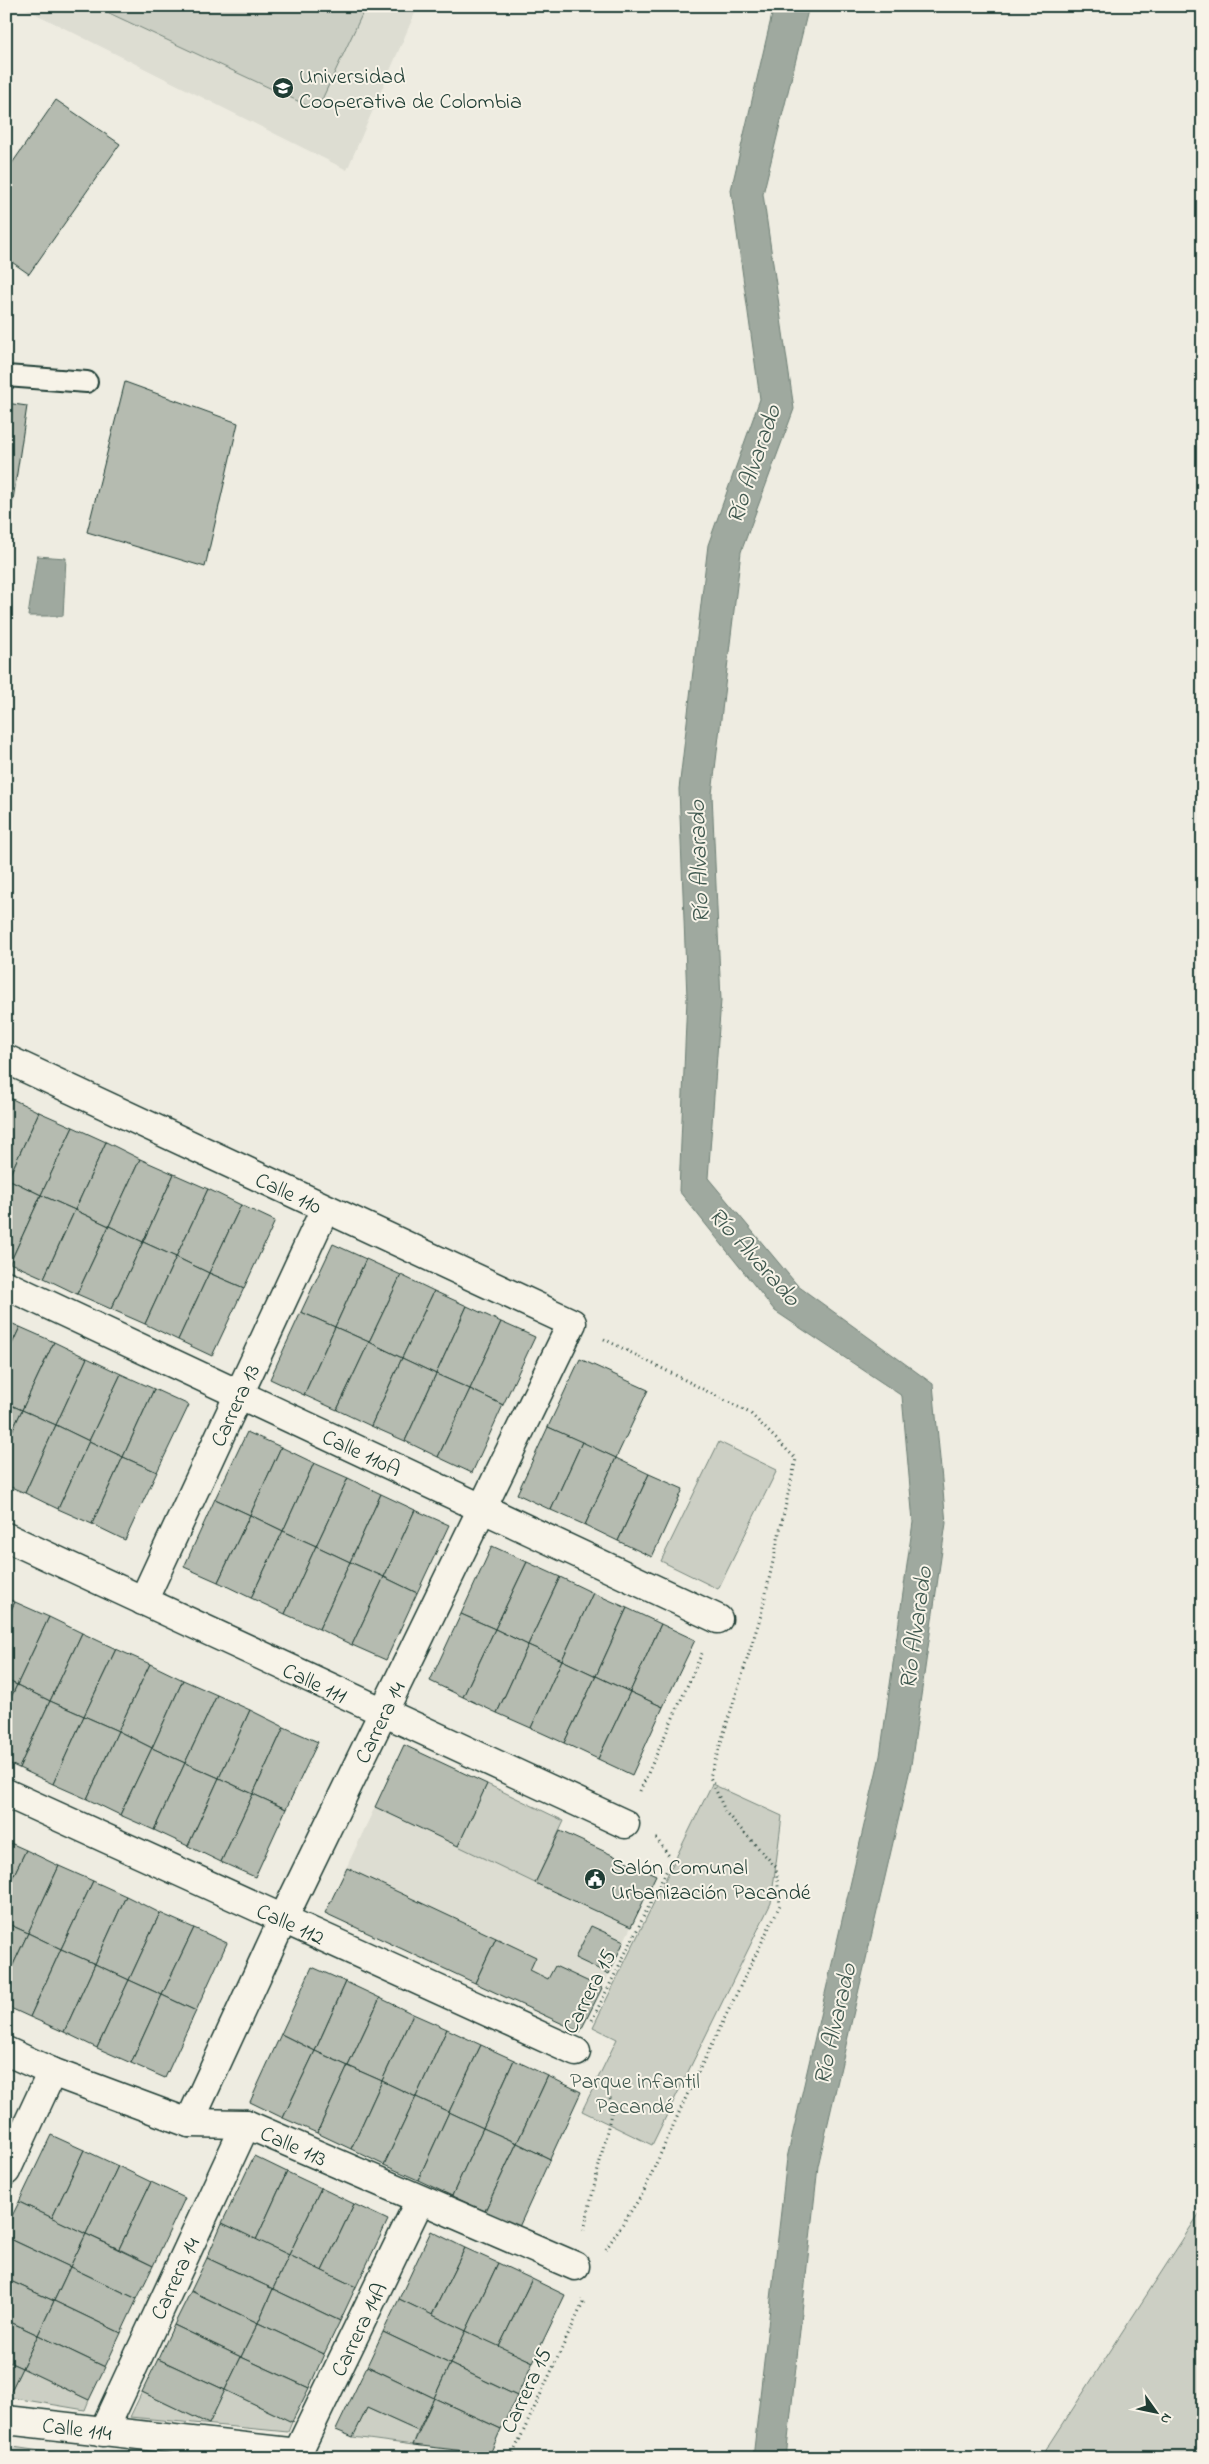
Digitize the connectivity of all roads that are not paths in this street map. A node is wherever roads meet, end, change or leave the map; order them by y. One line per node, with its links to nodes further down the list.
1 (6, 376): 2 (lane)
2 (87, 382)
3 (6, 1059): 4 (street, Calle 110)
4 (325, 1208): 6 (street, Calle 110); 7 (street, Carrera 13)
5 (6, 1285): 7 (street, Calle 110A)
6 (572, 1323): 8 (street, Carrera 14)
7 (239, 1394): 8 (street, Calle 110A); 10 (street, Carrera 13)
8 (482, 1508): 11 (street, Calle 110A); 12 (street, Carrera 14)
9 (6, 1537): 10 (street, Calle 111)
10 (143, 1601): 12 (street, Calle 111)
11 (718, 1619)
12 (383, 1713): 14 (street, Calle 111); 15 (street, Carrera 14)
13 (6, 1793): 15 (street, Calle 112)
14 (625, 1824)
15 (283, 1919): 17 (street, Calle 112); 19 (street, Carrera 14)
16 (6, 2051): 18 (street, Calle 113)
17 (576, 2052)
18 (52, 2072): 19 (street, Calle 113); 21 (street)
19 (189, 2123): 20 (street, Calle 113)
20 (246, 2124): 22 (street, Calle 113); 25 (street, Carrera 14)
21 (6, 2171)
22 (420, 2200): 23 (street, Calle 113); 26 (street, Carrera 14A)
23 (575, 2266)
24 (6, 2420): 25 (street, Calle 114)
25 (103, 2432): 26 (street, Calle 114)
26 (297, 2455)

